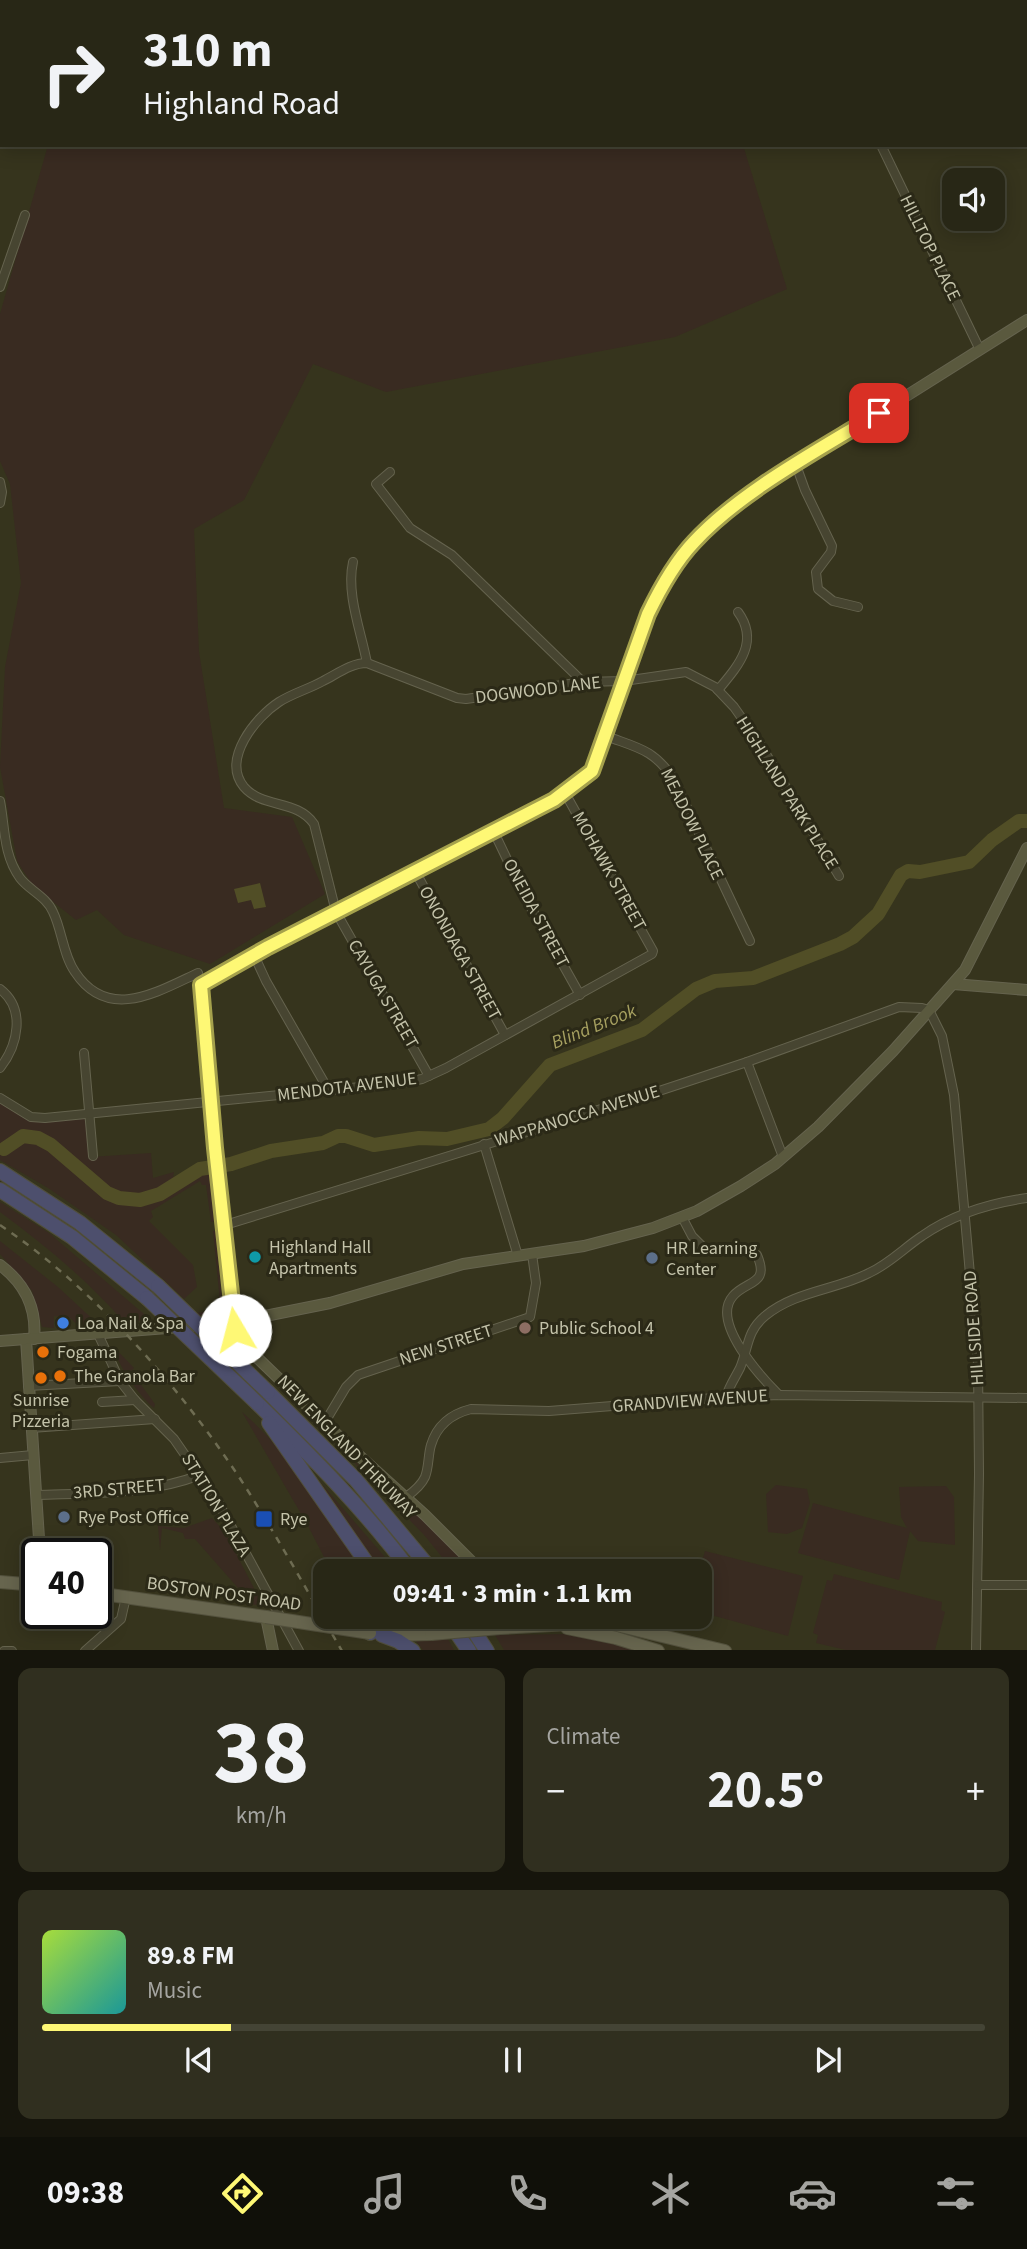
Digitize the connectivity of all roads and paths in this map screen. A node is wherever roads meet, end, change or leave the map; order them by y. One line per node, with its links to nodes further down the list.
1 (882, 147): 5 (street, HILLTOP PLACE)
2 (24, 215): 3 (street)
3 (0, 286)
4 (1027, 320): 5 (street)
5 (980, 349): 6 (street)
6 (796, 465): 11 (street); 14 (street)
7 (390, 472): 15 (street)
8 (0, 482): 9 (street)
9 (0, 503)
10 (354, 562): 13 (street)
11 (858, 607)
12 (738, 612): 16 (street)
13 (367, 663): 15 (street, DOGWOOD LANE); 24 (street)
14 (624, 681): 15 (street, DOGWOOD LANE); 16 (street, HIGHLAND PARK PLACE); 17 (street)
15 (583, 682)
16 (718, 690): 23 (street, HIGHLAND PARK PLACE)
17 (606, 736): 18 (street); 25 (street, MEADOW PLACE)
18 (565, 793): 20 (street); 26 (street, MOHAWK STREET)
19 (0, 801): 28 (street)
20 (493, 830): 22 (street); 32 (street, ONEIDA STREET)
21 (1027, 848): 29 (street)
22 (415, 871): 24 (street); 34 (street, ONONDAGA STREET)
23 (839, 876)
24 (336, 912): 27 (street); 38 (street, CAYUGA STREET)
25 (750, 941)
26 (652, 949): 32 (street, MENDOTA AVENUE)
27 (254, 955): 39 (street); 41 (street)
28 (198, 973)
29 (953, 984): 31 (street); 33 (street)
30 (0, 989): 37 (street)
31 (1027, 990)
32 (580, 995): 34 (street, MENDOTA AVENUE)
33 (929, 1010): 36 (street, WAPPANOCCA AVENUE); 45 (street); 49 (street, HILLSIDE ROAD)
34 (505, 1035): 38 (street, MENDOTA AVENUE)
35 (84, 1053): 42 (street)
36 (747, 1062): 43 (street, WAPPANOCCA AVENUE); 45 (street)
37 (0, 1068)
38 (429, 1076): 39 (street, MENDOTA AVENUE)
39 (329, 1091): 41 (street, MENDOTA AVENUE)
40 (0, 1098): 42 (street, MENDOTA AVENUE)
41 (210, 1103): 42 (street, MENDOTA AVENUE); 51 (street)
42 (91, 1115): 44 (street)
43 (484, 1144): 51 (street, WAPPANOCCA AVENUE); 53 (street)
44 (93, 1156)
45 (783, 1157): 50 (street)
46 (0, 1171): 80 (highway, NEW ENGLAND THRUWAY, bridge)
47 (0, 1190): 68 (highway, NEW ENGLAND THRUWAY, bridge)
48 (1027, 1198): 49 (street)
49 (966, 1214): 59 (street); 64 (street, HILLSIDE ROAD)
50 (682, 1217): 52 (street); 59 (street)
51 (222, 1226): 55 (street)
52 (532, 1254): 53 (street); 70 (street, NEW STREET)
53 (518, 1256): 55 (street)
54 (0, 1265): 57 (street)
55 (233, 1322): 56 (street); 70 (street)
56 (98, 1334): 57 (street); 60 (street, STATION PLAZA)
57 (30, 1339): 58 (street); 61 (street)
58 (0, 1341)
59 (744, 1352): 62 (street); 63 (street)
60 (120, 1381): 61 (street); 66 (street, STATION PLAZA)
61 (27, 1387): 71 (street)
62 (779, 1395): 63 (street, GRANDVIEW AVENUE); 64 (street, GRANDVIEW AVENUE)
63 (726, 1396): 76 (street, GRANDVIEW AVENUE)
64 (978, 1397): 65 (street, GRANDVIEW AVENUE); 84 (street, HILLSIDE ROAD)
65 (1027, 1398)
66 (135, 1400): 67 (street); 69 (street, STATION PLAZA)
67 (102, 1402)
68 (257, 1403): 78 (highway); 79 (highway, NEW ENGLAND THRUWAY)
69 (155, 1419): 71 (street); 74 (street, STATION PLAZA)
70 (325, 1422): 76 (street)
71 (31, 1428): 72 (street)
72 (33, 1455): 73 (street); 75 (street)
73 (0, 1458)
74 (200, 1475): 75 (street, 3RD STREET); 101 (street, STATION PLAZA)
75 (36, 1495): 77 (street)
76 (406, 1497): 81 (street)
77 (39, 1538)
78 (364, 1559)
79 (401, 1559)
80 (422, 1559)
81 (469, 1559)
82 (0, 1582): 83 (main road)
83 (21, 1584)
84 (978, 1585): 85 (street); 108 (street, HILLSIDE ROAD)
85 (1027, 1585)
86 (112, 1595): 87 (main road, BOSTON POST ROAD)
87 (126, 1597): 88 (main road, BOSTON POST ROAD); 99 (street)
88 (266, 1617): 96 (main road, BOSTON POST ROAD, bridge); 100 (street)
89 (381, 1629): 96 (highway)
90 (450, 1629): 103 (highway)
91 (454, 1629): 104 (highway)
92 (474, 1629): 105 (highway)
93 (488, 1629): 96 (main road, BOSTON POST ROAD, bridge)
94 (573, 1629): 106 (main road, BOSTON POST ROAD)
95 (634, 1629): 107 (main road, BOSTON POST ROAD)
96 (376, 1634): 102 (highway)
97 (4, 1650): 98 (street)
98 (12, 1650)
99 (85, 1650)
100 (273, 1650)
101 (299, 1650)
102 (412, 1650)
103 (460, 1650)
104 (469, 1650)
105 (487, 1650)
106 (658, 1650)
107 (725, 1650)
108 (976, 1650)

